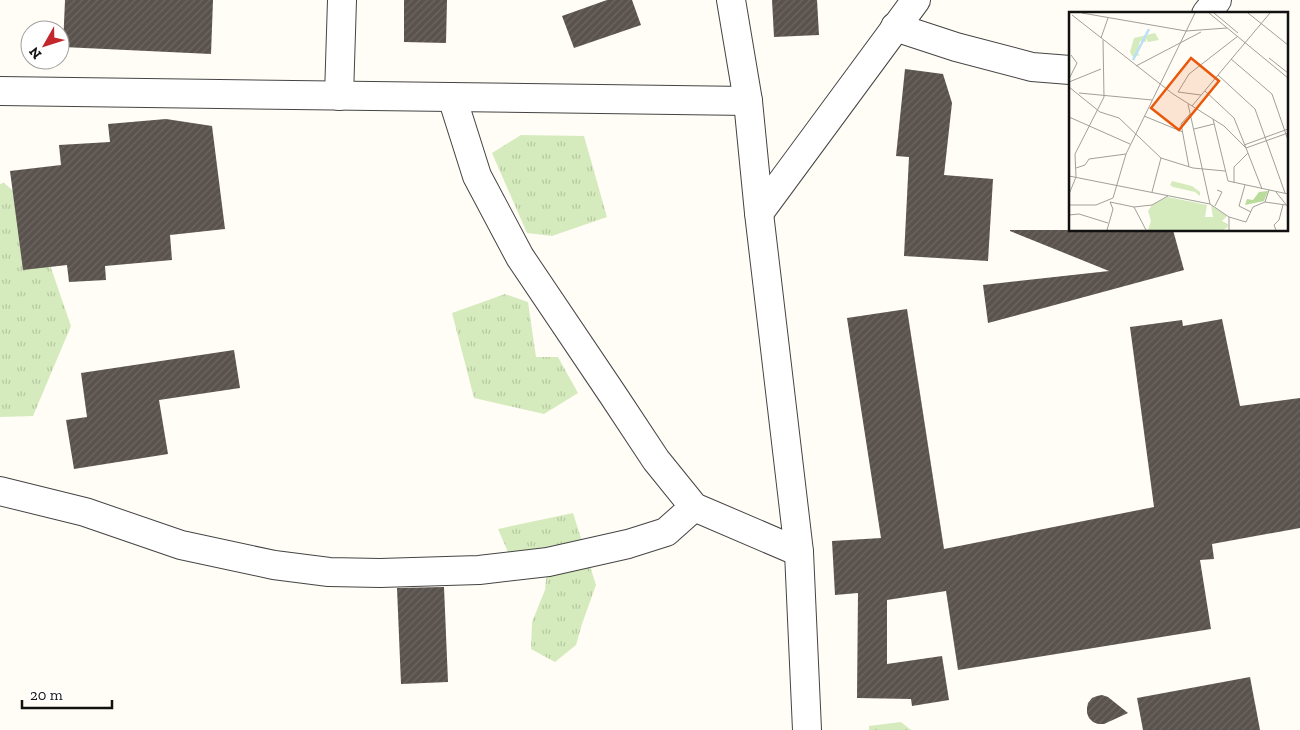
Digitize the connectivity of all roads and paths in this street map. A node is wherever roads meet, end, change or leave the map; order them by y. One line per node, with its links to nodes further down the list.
1 (342, 0): 9 (street)
2 (731, 0): 11 (street)
3 (916, 0): 6 (street)
4 (1216, 0): 5 (street)
5 (1207, 12)
6 (895, 27): 7 (street); 12 (street)
7 (1069, 70)
8 (0, 91): 9 (street)
9 (340, 96): 10 (street)
10 (452, 97): 11 (street); 14 (street)
11 (748, 101): 12 (street)
12 (759, 213): 15 (street)
13 (0, 491): 14 (street)
14 (694, 507): 15 (street)
15 (799, 552): 16 (street)
16 (807, 730)

